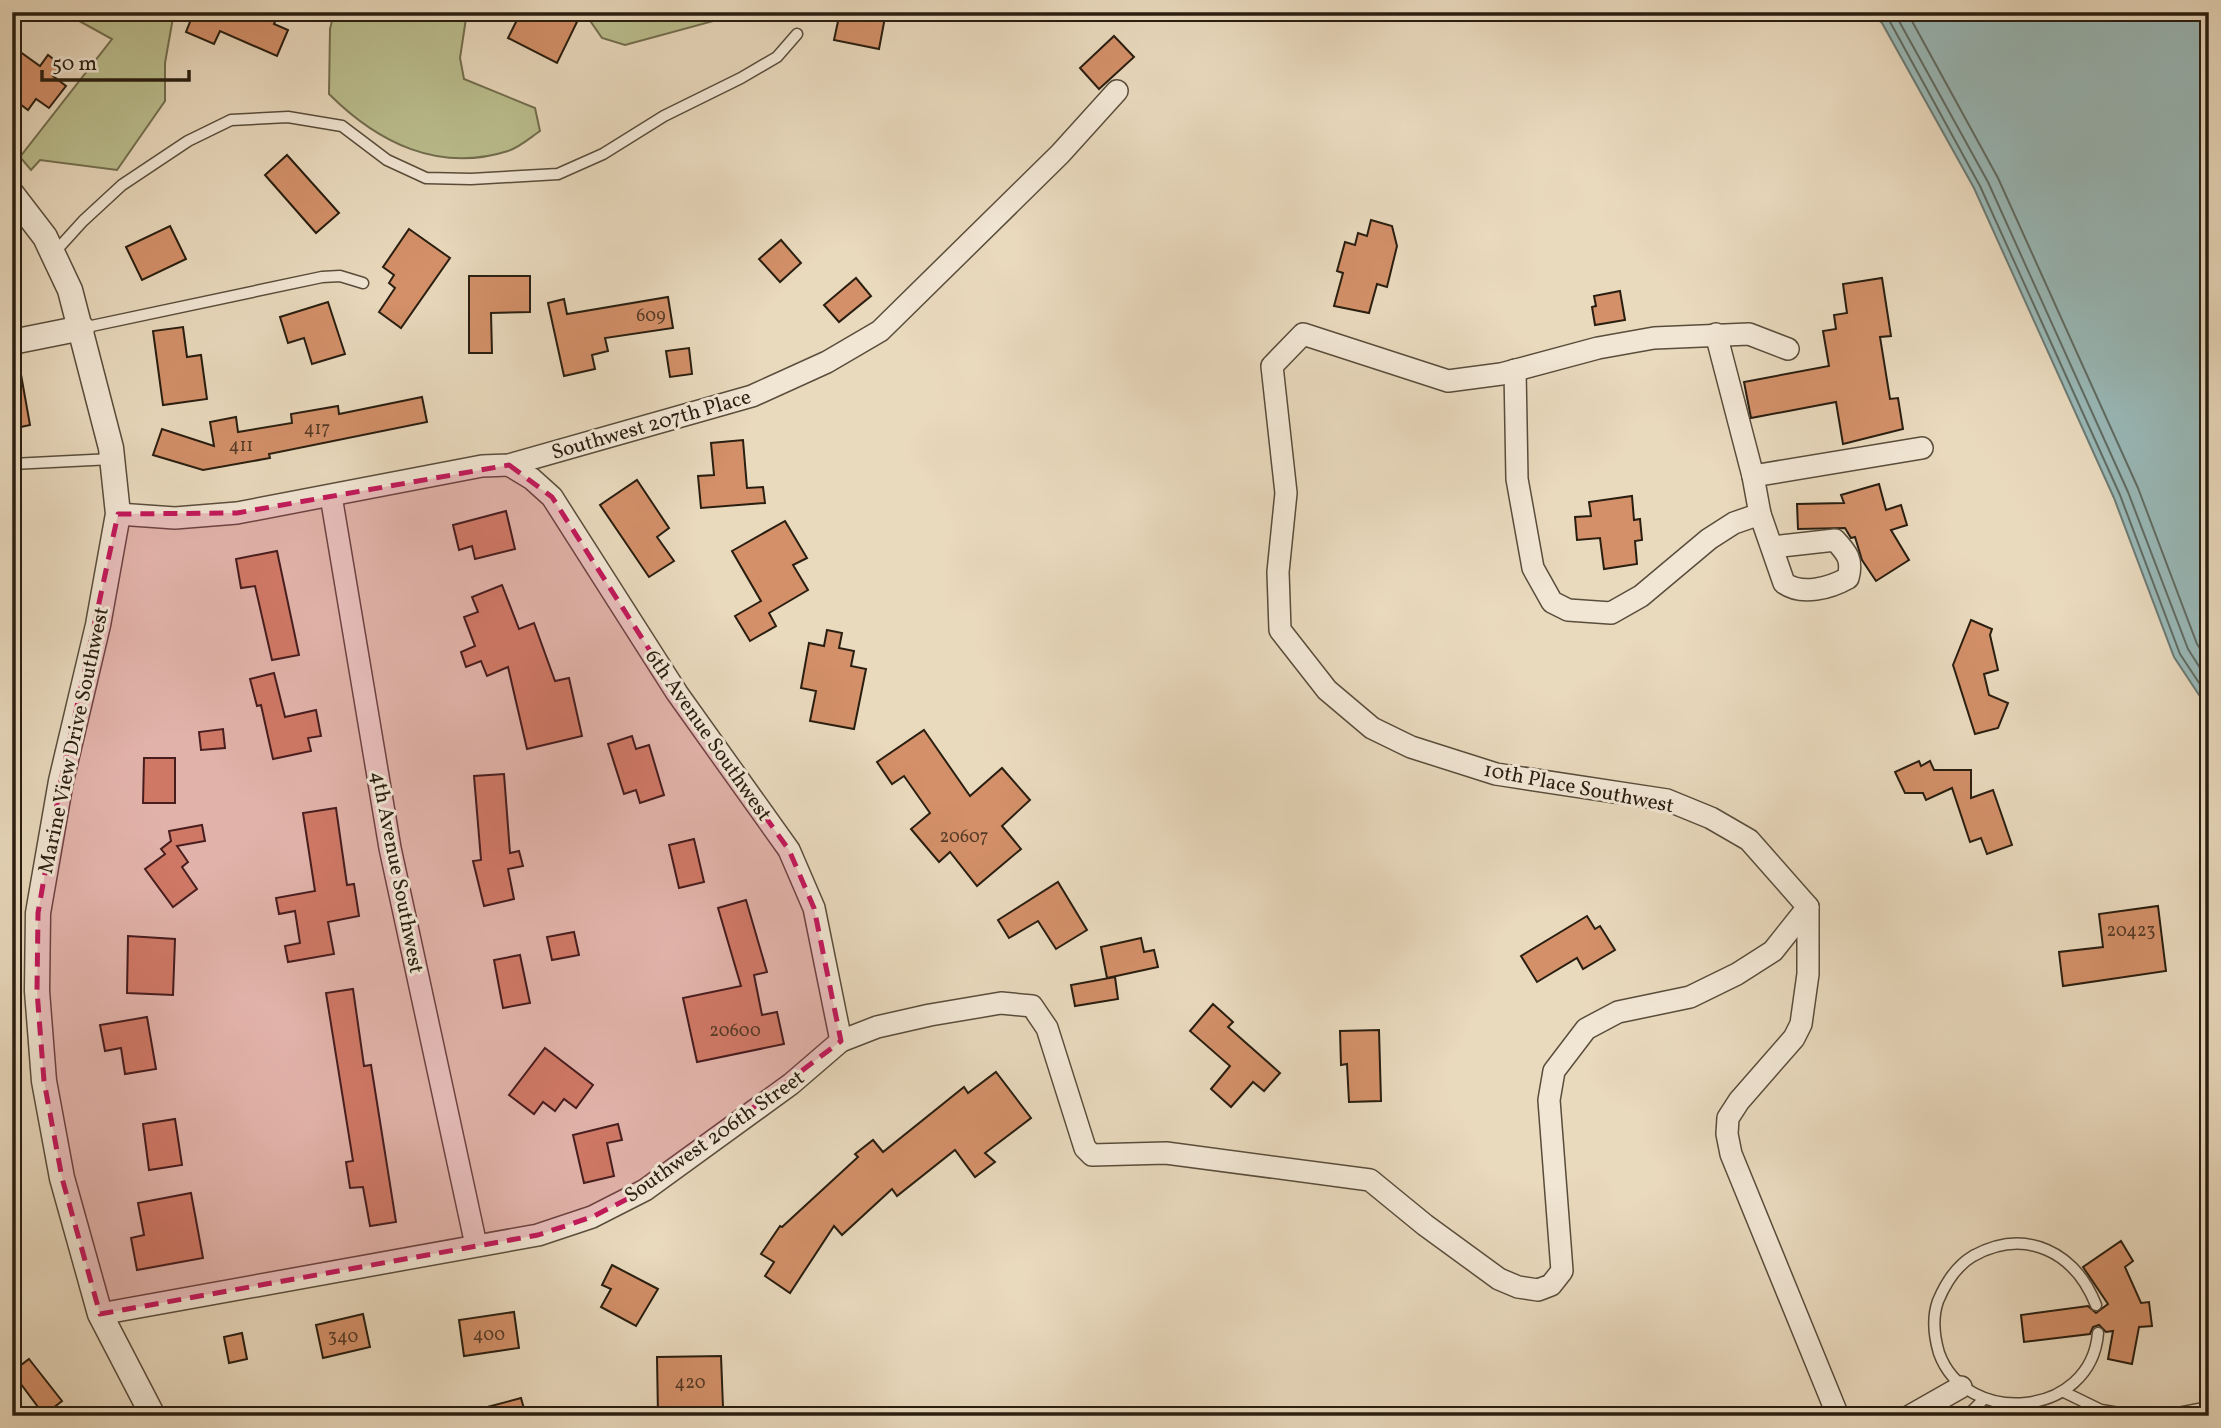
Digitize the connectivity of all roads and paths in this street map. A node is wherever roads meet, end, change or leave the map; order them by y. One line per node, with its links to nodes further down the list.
1 (797, 34): 4 (lane)
2 (1116, 91): 14 (street, Southwest 207th Place)
3 (12, 194): 4 (street, Marine View Drive Southwest)
4 (53, 254): 6 (street, Marine View Drive Southwest)
5 (363, 283): 6 (lane)
6 (82, 328): 8 (street); 12 (street, Marine View Drive Southwest)
7 (1716, 334): 9 (street, 10th Place Southwest); 10 (street, 10th Place Southwest); 15 (street)
8 (12, 342)
9 (1788, 349)
10 (1515, 370): 18 (street); 20 (street, 10th Place Southwest)
11 (1922, 448): 15 (street)
12 (112, 459): 13 (lane); 17 (street, Marine View Drive Southwest)
13 (12, 464)
14 (509, 465): 16 (street, Southwest 207th Place); 21 (street, 6th Avenue Southwest)
15 (1753, 476): 18 (street)
16 (331, 496): 17 (street, Southwest 207th Place); 22 (street, 4th Avenue Southwest)
17 (117, 514): 24 (street, Marine View Drive Southwest)
18 (1760, 514): 19 (street)
19 (1773, 547)
20 (1808, 906): 21 (street, Southwest 206th Street); 31 (street)
21 (841, 1041): 22 (street, Southwest 206th Street)
22 (476, 1245): 24 (street, Southwest 206th Street)
23 (2096, 1305): 26 (lane)
24 (100, 1314): 30 (street, Marine View Drive Southwest)
25 (2098, 1333): 27 (lane)
26 (1961, 1387): 28 (lane); 32 (street)
27 (2064, 1392): 28 (lane); 34 (lane)
28 (1982, 1401): 33 (lane)
29 (2209, 1407): 35 (lane)
30 (153, 1416)
31 (1838, 1416)
32 (1910, 1416)
33 (1967, 1416)
34 (2137, 1416)
35 (2163, 1416)

